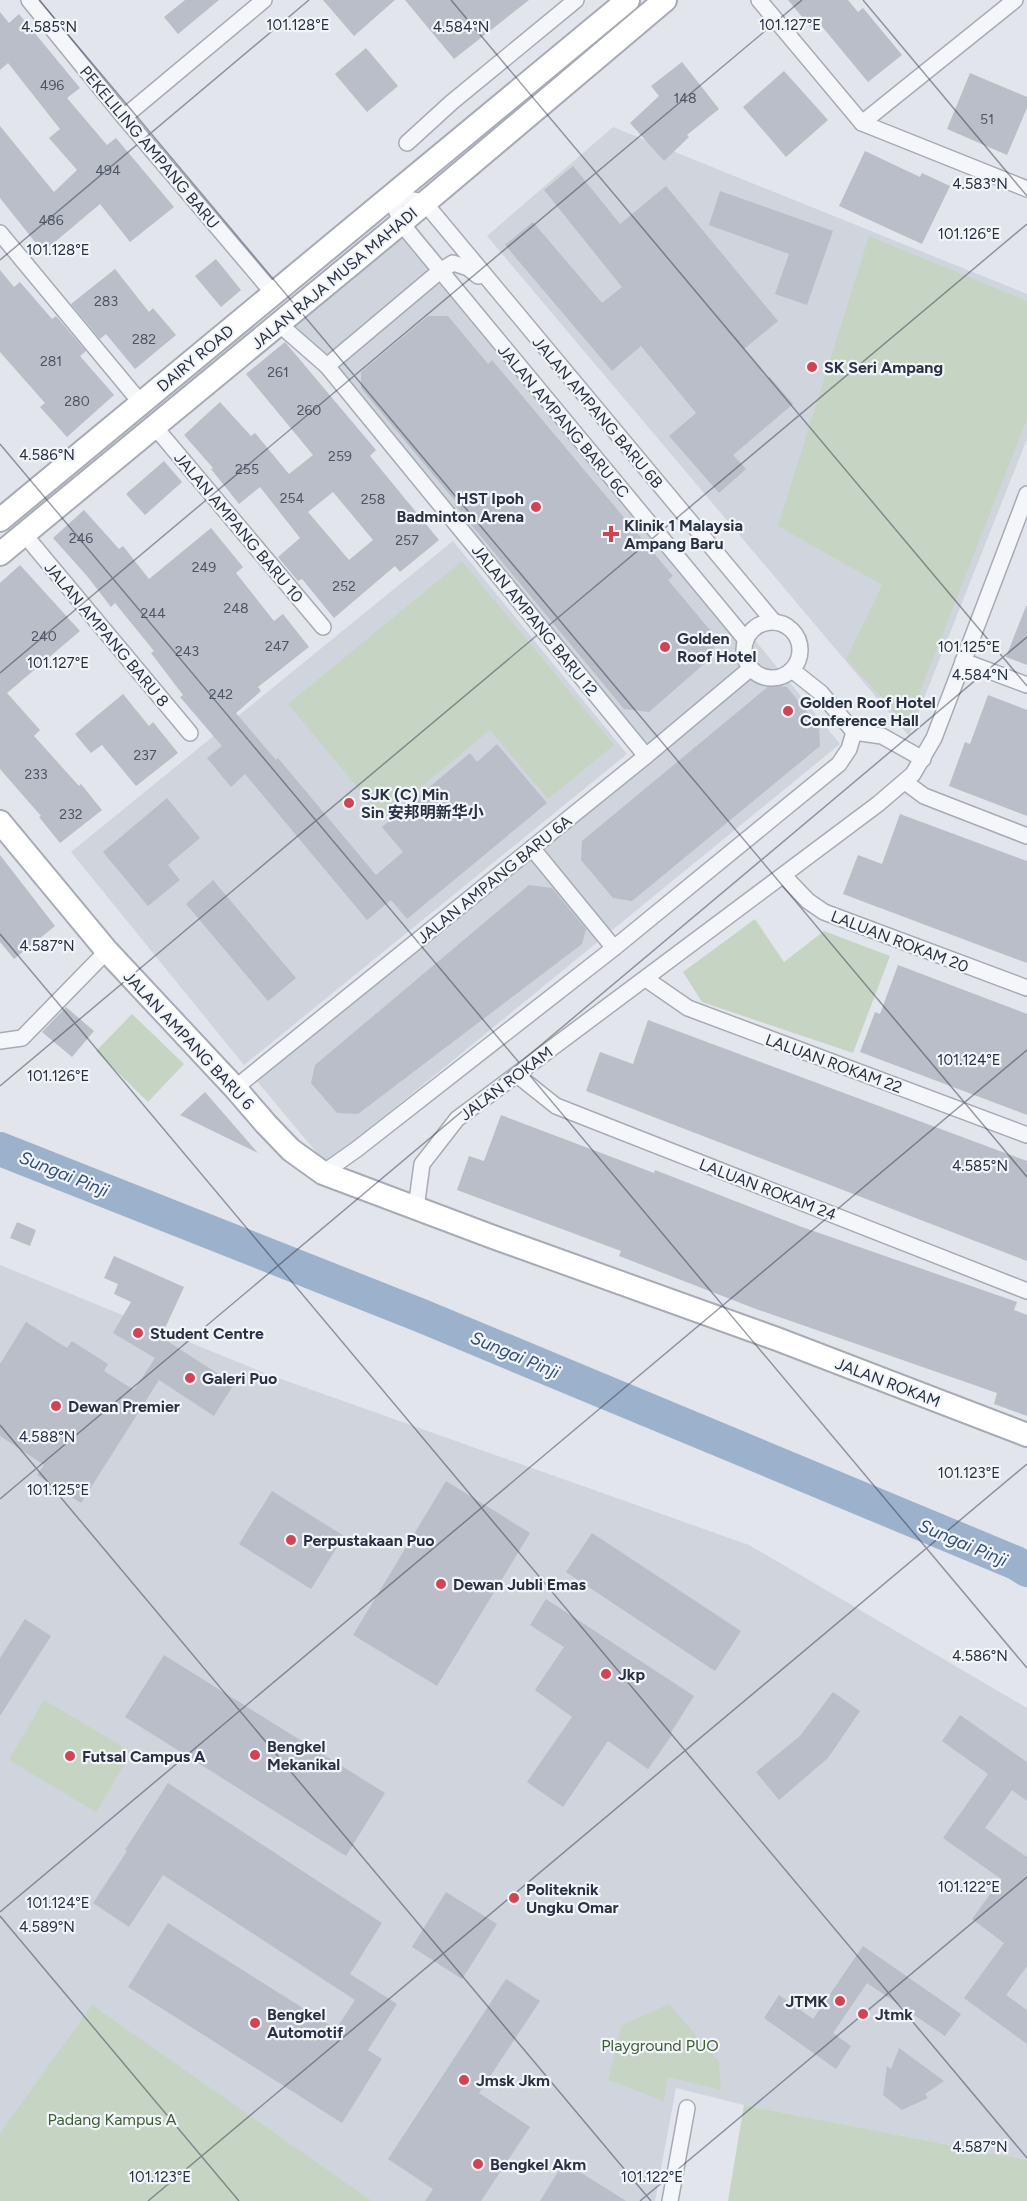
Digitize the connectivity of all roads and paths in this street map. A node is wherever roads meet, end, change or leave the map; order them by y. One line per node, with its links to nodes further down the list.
1 (29, 0): 8 (street, PEKELILING AMPANG BARU)
2 (264, 0): 8 (street)
3 (576, 0): 10 (street)
4 (628, 0): 12 (main road, JALAN RAJA MUSA MAHADI)
5 (665, 0): 13 (main road, JALAN RAJA MUSA MAHADI)
6 (759, 0): 9 (street)
7 (1015, 0): 9 (street)
8 (124, 117): 17 (street, PEKELILING AMPANG BARU)
9 (862, 123): 11 (street)
10 (407, 143)
11 (1027, 189)
12 (391, 196): 13 (street); 14 (street, JALAN AMPANG BARU 6C); 17 (main road, DAIRY ROAD)
13 (424, 202): 14 (main road, JALAN RAJA MUSA MAHADI); 18 (street, JALAN AMPANG BARU 6B)
14 (401, 224): 16 (street, JALAN AMPANG BARU 6C); 19 (main road, JALAN RAJA MUSA MAHADI)
15 (0, 233): 21 (street)
16 (440, 271): 18 (street); 20 (street); 31 (street, JALAN AMPANG BARU 6C)
17 (273, 292): 21 (main road, DAIRY ROAD)
18 (512, 308): 29 (street, JALAN AMPANG BARU 6B)
19 (279, 324): 20 (street, JALAN AMPANG BARU 12); 22 (main road, JALAN RAJA MUSA MAHADI)
20 (327, 366): 38 (street, JALAN AMPANG BARU 12)
21 (141, 403): 24 (main road, DAIRY ROAD)
22 (155, 427): 26 (main road, JALAN RAJA MUSA MAHADI); 30 (street, JALAN AMPANG BARU 10)
23 (1027, 494): 25 (street, JALAN ROKAM)
24 (2, 514)
25 (1012, 532): 27 (street); 32 (street, JALAN ROKAM)
26 (24, 534): 28 (main road, JALAN RAJA MUSA MAHADI); 37 (street, JALAN AMPANG BARU 8)
27 (1027, 538)
28 (0, 554)
29 (774, 622): 31 (street); 34 (street)
30 (323, 627)
31 (746, 640): 33 (street)
32 (963, 661): 35 (street); 39 (street, JALAN ROKAM)
33 (752, 668): 34 (street); 38 (street, JALAN AMPANG BARU 6A)
34 (792, 670): 36 (street)
35 (1027, 685)
36 (854, 732): 39 (street); 45 (street)
37 (190, 733)
38 (646, 756): 43 (street, JALAN AMPANG BARU 6A)
39 (923, 759): 40 (street, JALAN ROKAM)
40 (905, 782): 42 (street); 44 (street, JALAN ROKAM)
41 (0, 822): 46 (main road, JALAN AMPANG BARU 6)
42 (1027, 836)
43 (532, 848): 45 (street); 51 (street, JALAN AMPANG BARU 6A)
44 (784, 876): 47 (street, JALAN ROKAM); 48 (street, LALUAN ROKAM 20)
45 (614, 948): 53 (street)
46 (107, 951): 49 (street); 51 (main road, JALAN AMPANG BARU 6)
47 (646, 979): 50 (street, JALAN ROKAM); 52 (street, LALUAN ROKAM 22)
48 (1027, 988)
49 (0, 1041)
50 (517, 1075): 54 (street, JALAN ROKAM); 55 (street, LALUAN ROKAM 24)
51 (235, 1088): 53 (main road, JALAN AMPANG BARU 6)
52 (1027, 1135)
53 (323, 1173): 54 (main road, JALAN AMPANG BARU 6)
54 (416, 1208): 56 (main road, JALAN ROKAM)
55 (1027, 1291)
56 (1027, 1435)
57 (687, 2108): 58 (street)
58 (670, 2201)

